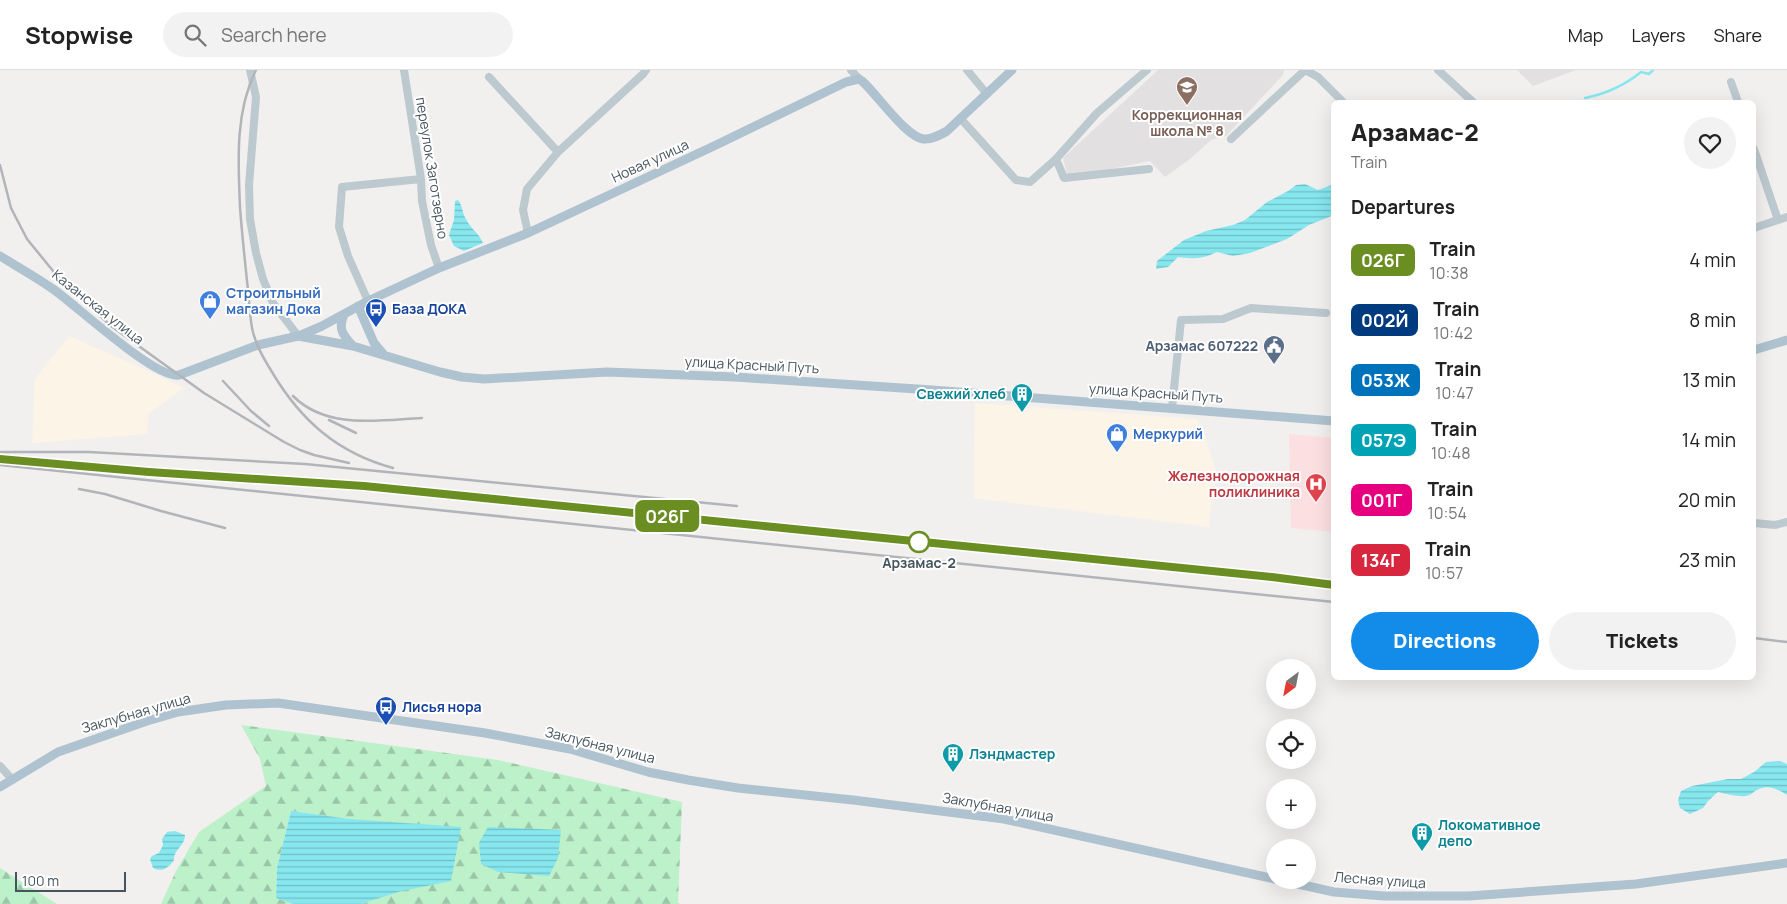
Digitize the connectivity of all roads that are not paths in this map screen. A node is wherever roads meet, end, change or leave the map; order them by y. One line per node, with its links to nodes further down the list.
1 (250, 70): 34 (street)
2 (404, 70): 23 (street, переулок Заготзерно)
3 (646, 70): 19 (street)
4 (850, 70): 11 (street)
5 (968, 70): 13 (street)
6 (1012, 70): 13 (main road)
7 (1146, 70): 21 (street)
8 (1305, 70): 14 (street); 18 (street)
9 (1438, 70): 15 (street)
10 (489, 77): 19 (street)
11 (859, 79): 17 (main road); 27 (main road, Новая улица)
12 (1731, 82): 16 (street)
13 (987, 94): 17 (main road)
14 (1341, 100)
15 (1471, 100)
16 (1737, 100)
17 (961, 119): 21 (street)
18 (1231, 139)
19 (558, 152): 27 (street)
20 (1756, 154): 25 (street)
21 (1056, 159): 22 (street)
22 (1148, 169)
23 (421, 178): 29 (street, переулок Заготзерно); 30 (street)
24 (1787, 217): 25 (street)
25 (1778, 220): 26 (street)
26 (1756, 227)
27 (528, 233): 29 (main road, Новая улица)
28 (0, 256): 39 (main road, Казанская улица)
29 (439, 268): 30 (main road, Новая улица)
30 (368, 300): 31 (main road, Новая улица)
31 (358, 306): 33 (main road, Новая улица); 38 (main road)
32 (1326, 313): 40 (street)
33 (344, 314): 34 (main road, Новая улица); 36 (main road)
34 (298, 336): 36 (main road, улица Красный Путь); 39 (main road, улица Красный Путь)
35 (1787, 340): 37 (main road)
36 (353, 346): 38 (main road, улица Красный Путь)
37 (1756, 349)
38 (384, 355): 40 (main road, улица Красный Путь)
39 (179, 375)
40 (1172, 408): 41 (main road, улица Красный Путь)
41 (1331, 421)
42 (1787, 522): 43 (street)
43 (1756, 523)
44 (0, 766): 45 (street)
45 (11, 778): 46 (main road, Заклубная улица); 48 (main road, Заклубная улица)
46 (0, 787)
47 (1787, 863): 50 (main road, Лесная улица)
48 (1266, 877)
49 (1316, 888): 50 (main road, Лесная улица)
50 (1468, 896): 51 (street)
51 (1474, 904)

